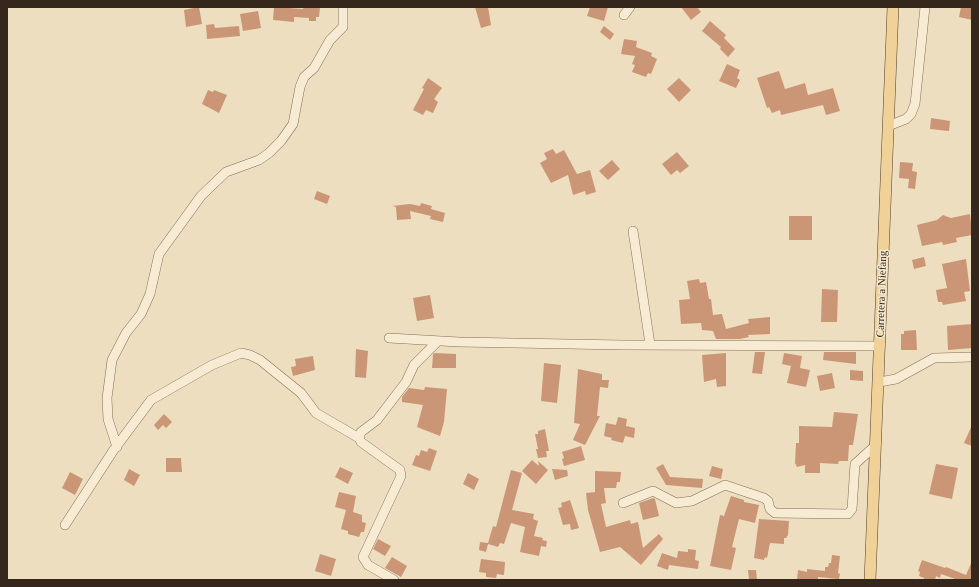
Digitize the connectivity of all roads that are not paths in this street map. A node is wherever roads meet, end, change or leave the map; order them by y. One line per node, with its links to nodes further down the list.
1 (343, 7): 16 (street)
2 (630, 7): 5 (street)
3 (893, 7): 6 (main road, Carretera a Niefang)
4 (925, 7): 6 (street)
5 (624, 16)
6 (888, 126): 11 (main road, Carretera a Niefang)
7 (633, 231): 10 (street)
8 (389, 338): 9 (street)
9 (438, 341): 10 (street); 14 (street)
10 (650, 344): 11 (street)
11 (880, 346): 13 (main road, Carretera a Niefang)
12 (972, 357): 13 (street)
13 (879, 382): 15 (main road, Carretera a Niefang)
14 (359, 438): 16 (street); 19 (street)
15 (876, 444): 17 (street); 20 (main road, Carretera a Niefang)
16 (117, 447): 18 (street)
17 (623, 503)
18 (65, 525)
19 (394, 580)
20 (870, 580)

